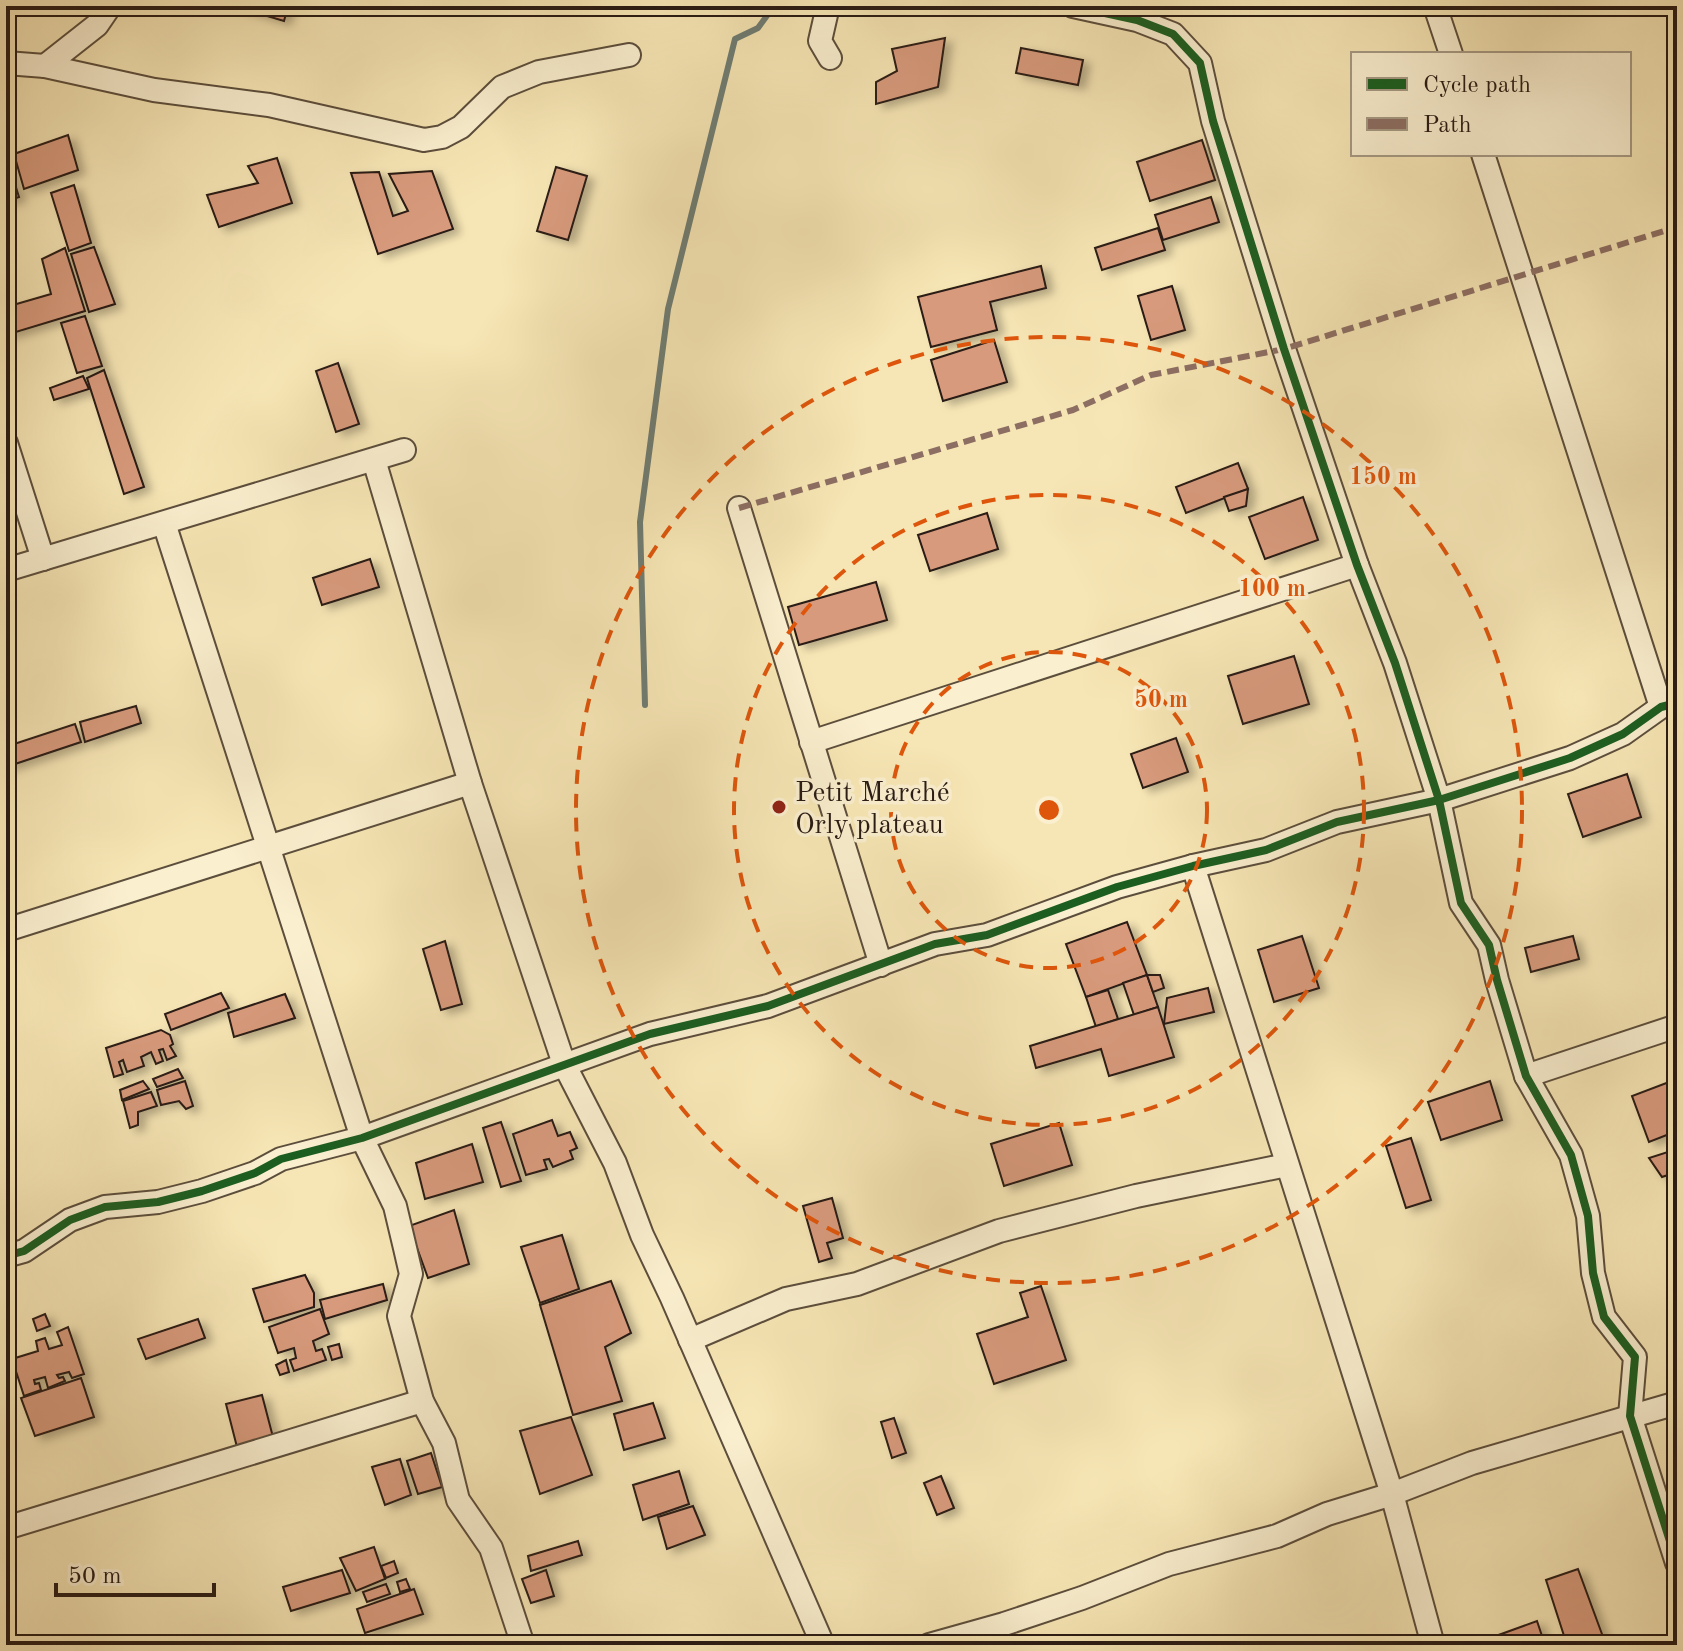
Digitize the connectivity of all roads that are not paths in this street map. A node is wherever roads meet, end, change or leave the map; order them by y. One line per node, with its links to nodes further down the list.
1 (110, 6): 9 (street)
2 (828, 6): 7 (street)
3 (1073, 6): 17 (street)
4 (1435, 6): 5 (street)
5 (1450, 52)
6 (629, 55): 9 (street)
7 (830, 58)
8 (6, 63): 9 (street)
9 (45, 66)
10 (1484, 156): 19 (street)
11 (6, 443): 16 (street)
12 (404, 450): 13 (street)
13 (374, 460): 15 (street); 21 (street)
14 (739, 508): 20 (street)
15 (164, 523): 16 (street); 23 (street)
16 (43, 559): 18 (street)
17 (1357, 565): 20 (street); 22 (street)
18 (6, 570)
19 (1669, 705): 22 (street)
20 (811, 742): 26 (street)
21 (470, 783): 23 (street); 28 (street)
22 (1439, 800): 24 (street); 29 (street)
23 (268, 847): 25 (street); 30 (street)
24 (1193, 866): 26 (street); 31 (street)
25 (6, 930)
26 (881, 965): 28 (street)
27 (1677, 1026): 29 (street)
28 (564, 1064): 30 (street); 33 (street)
29 (1526, 1076): 36 (street)
30 (362, 1138): 32 (street); 34 (street)
31 (1287, 1165): 33 (street); 37 (street)
32 (6, 1256)
33 (690, 1340): 41 (street)
34 (422, 1401): 38 (street); 40 (street)
35 (1677, 1403): 36 (street)
36 (1630, 1416): 37 (street); 39 (street)
37 (1392, 1494): 42 (street); 43 (street)
38 (6, 1528)
39 (1677, 1563)
40 (523, 1645)
41 (823, 1645)
42 (929, 1645)
43 (1433, 1645)

